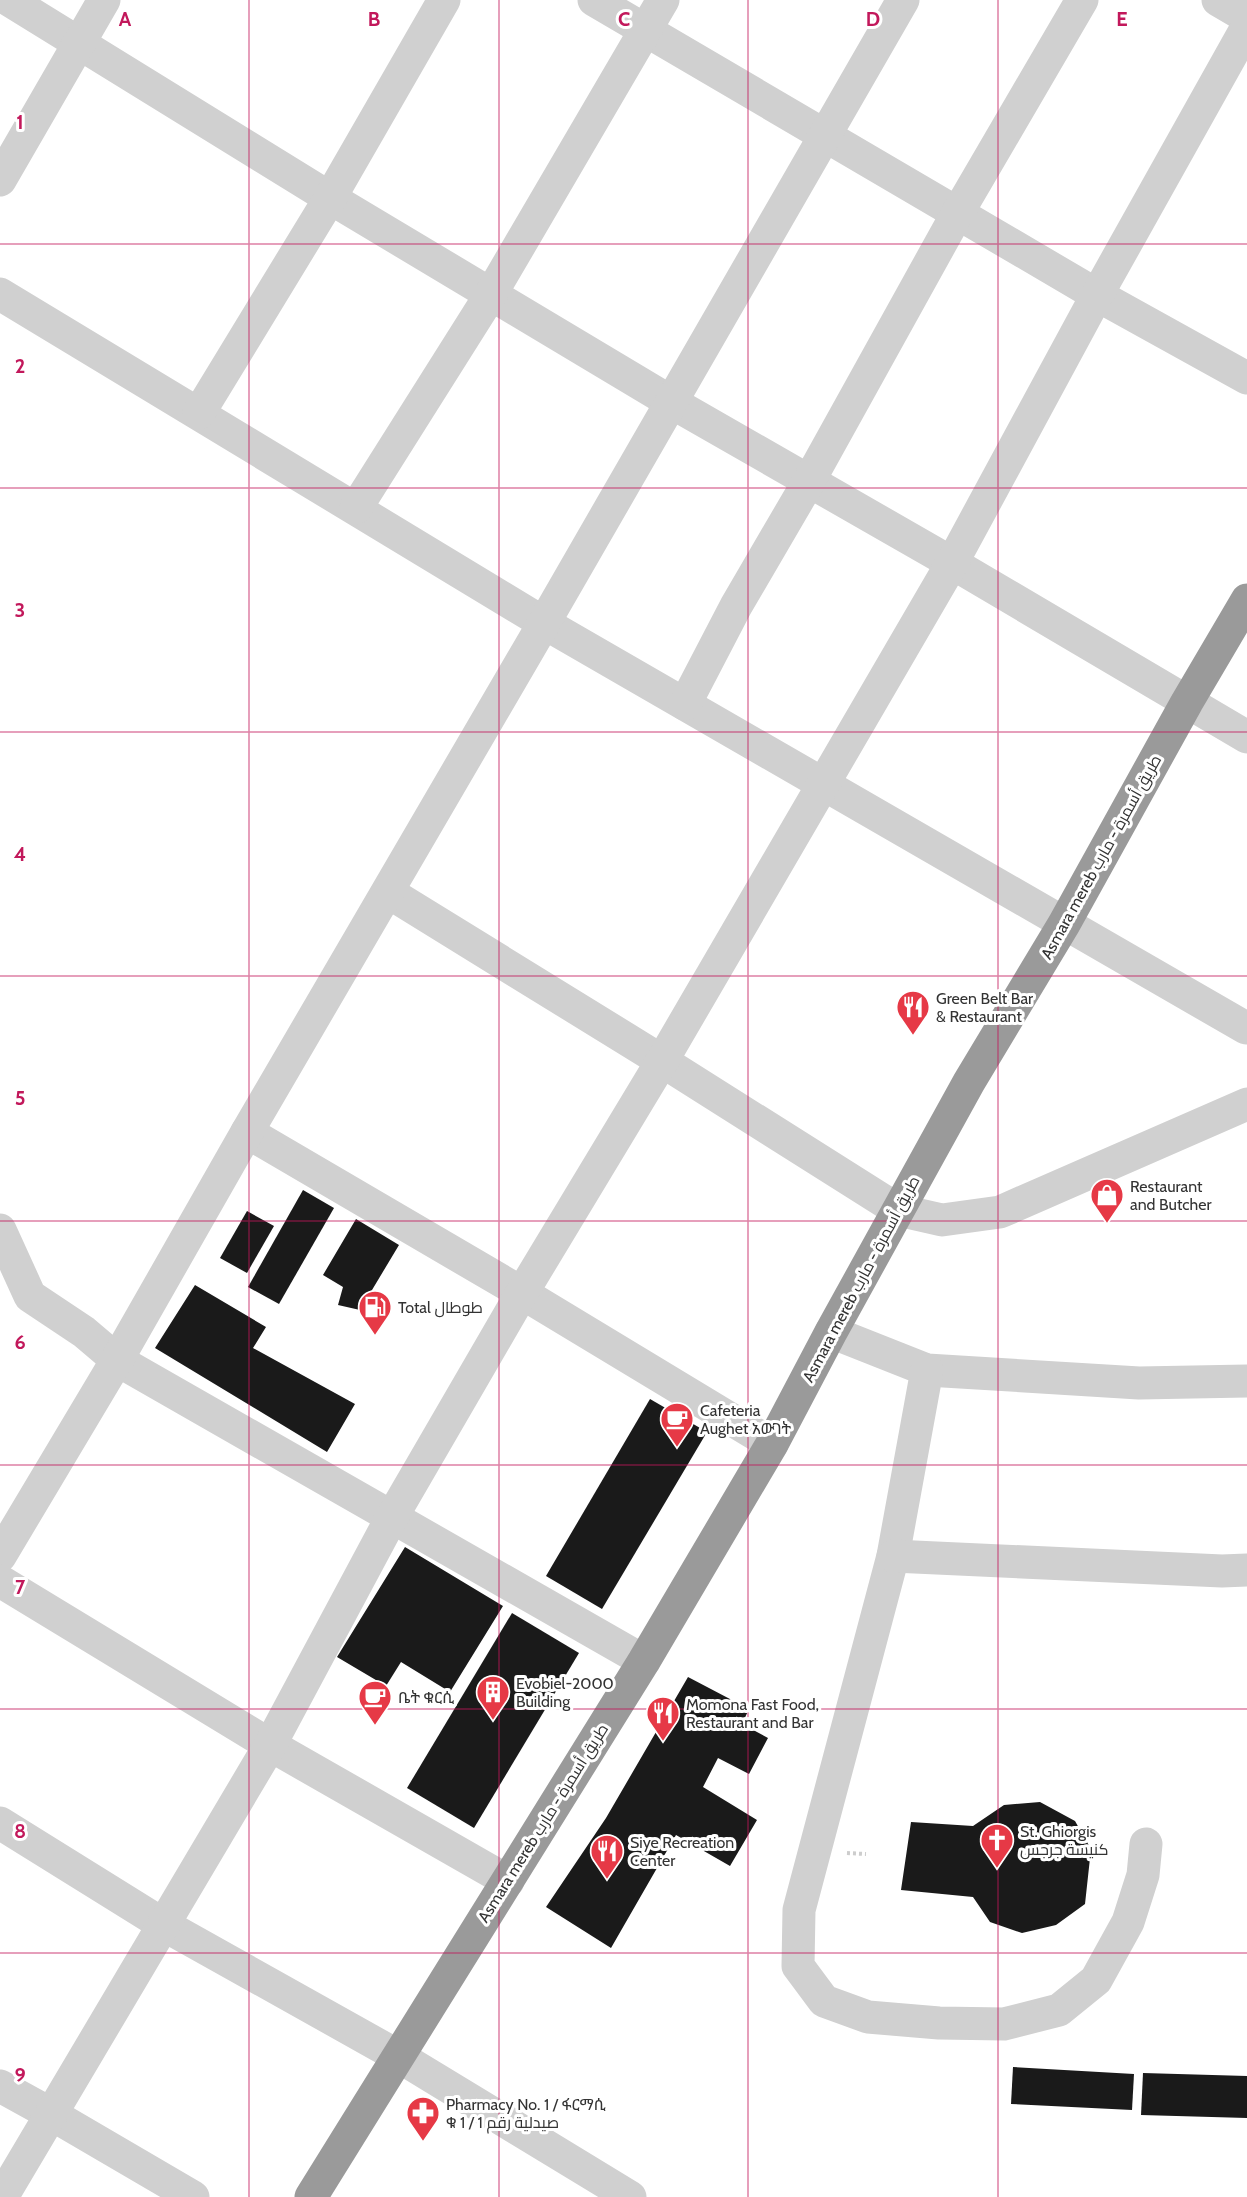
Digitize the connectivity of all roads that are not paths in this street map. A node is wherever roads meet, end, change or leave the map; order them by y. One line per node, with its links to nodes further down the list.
1 (9, 0): 12 (street)
2 (104, 0): 12 (street)
3 (444, 0): 15 (street)
4 (594, 0): 11 (street)
5 (663, 0): 11 (street)
6 (903, 0): 13 (street)
7 (1082, 0): 16 (street)
8 (1218, 0): 9 (street)
9 (1247, 16)
10 (1247, 27): 19 (street)
11 (646, 31): 13 (street); 18 (street)
12 (79, 44): 14 (street); 15 (street)
13 (824, 136): 16 (street); 21 (street)
14 (0, 180)
15 (330, 198): 18 (street); 22 (street)
16 (957, 214): 19 (street); 23 (street)
17 (0, 294): 22 (street)
18 (491, 294): 21 (street); 24 (street)
19 (1097, 295): 20 (street); 25 (street)
20 (1247, 378)
21 (671, 402): 23 (street); 27 (street)
22 (198, 413): 24 (street)
23 (808, 481): 25 (street); 29 (street)
24 (356, 508): 27 (street)
25 (952, 563): 28 (street); 31 (street)
26 (1247, 600): 28 (highway, Asmara mereb طريق أسمرة - مارب)
27 (544, 623): 29 (street); 32 (street)
28 (1187, 702): 30 (street); 33 (highway, Asmara mereb طريق أسمرة - مارب)
29 (685, 704): 31 (street)
30 (1247, 737)
31 (824, 784): 33 (street); 36 (street)
32 (388, 892): 36 (street); 38 (street)
33 (1064, 924): 34 (street); 39 (highway, Asmara mereb طريق أسمرة - مارب)
34 (1247, 1027): 35 (street)
35 (1247, 1034)
36 (662, 1061): 39 (street); 41 (street)
37 (1247, 1104): 39 (street)
38 (247, 1132): 41 (street); 43 (street)
39 (898, 1209): 42 (highway, Asmara mereb طريق أسمرة - مارب)
40 (0, 1230): 43 (street)
41 (522, 1293): 46 (street); 47 (street)
42 (831, 1332): 44 (street); 46 (highway, Asmara mereb طريق أسمرة - مارب)
43 (117, 1360): 47 (street); 48 (street)
44 (927, 1370): 45 (street); 49 (street)
45 (1247, 1381)
46 (772, 1444): 52 (highway, Asmara mereb طريق أسمرة - مارب)
47 (392, 1517): 52 (street); 53 (street)
48 (0, 1556)
49 (893, 1556): 50 (street); 55 (street)
50 (1247, 1570)
51 (0, 1581): 53 (street)
52 (644, 1661): 56 (highway, Asmara mereb طريق أسمرة - مارب)
53 (270, 1745): 56 (street); 57 (street)
54 (0, 1823): 57 (street)
55 (1146, 1844)
56 (508, 1881): 58 (highway, Asmara mereb طريق أسمرة - مارب)
57 (164, 1925): 58 (street); 60 (street)
58 (398, 2056): 63 (highway, Asmara mereb طريق أسمرة - مارب); 64 (street)
59 (0, 2086): 60 (street)
60 (51, 2114): 61 (street); 62 (street)
61 (2, 2197)
62 (193, 2197)
63 (311, 2197)
64 (630, 2197)

